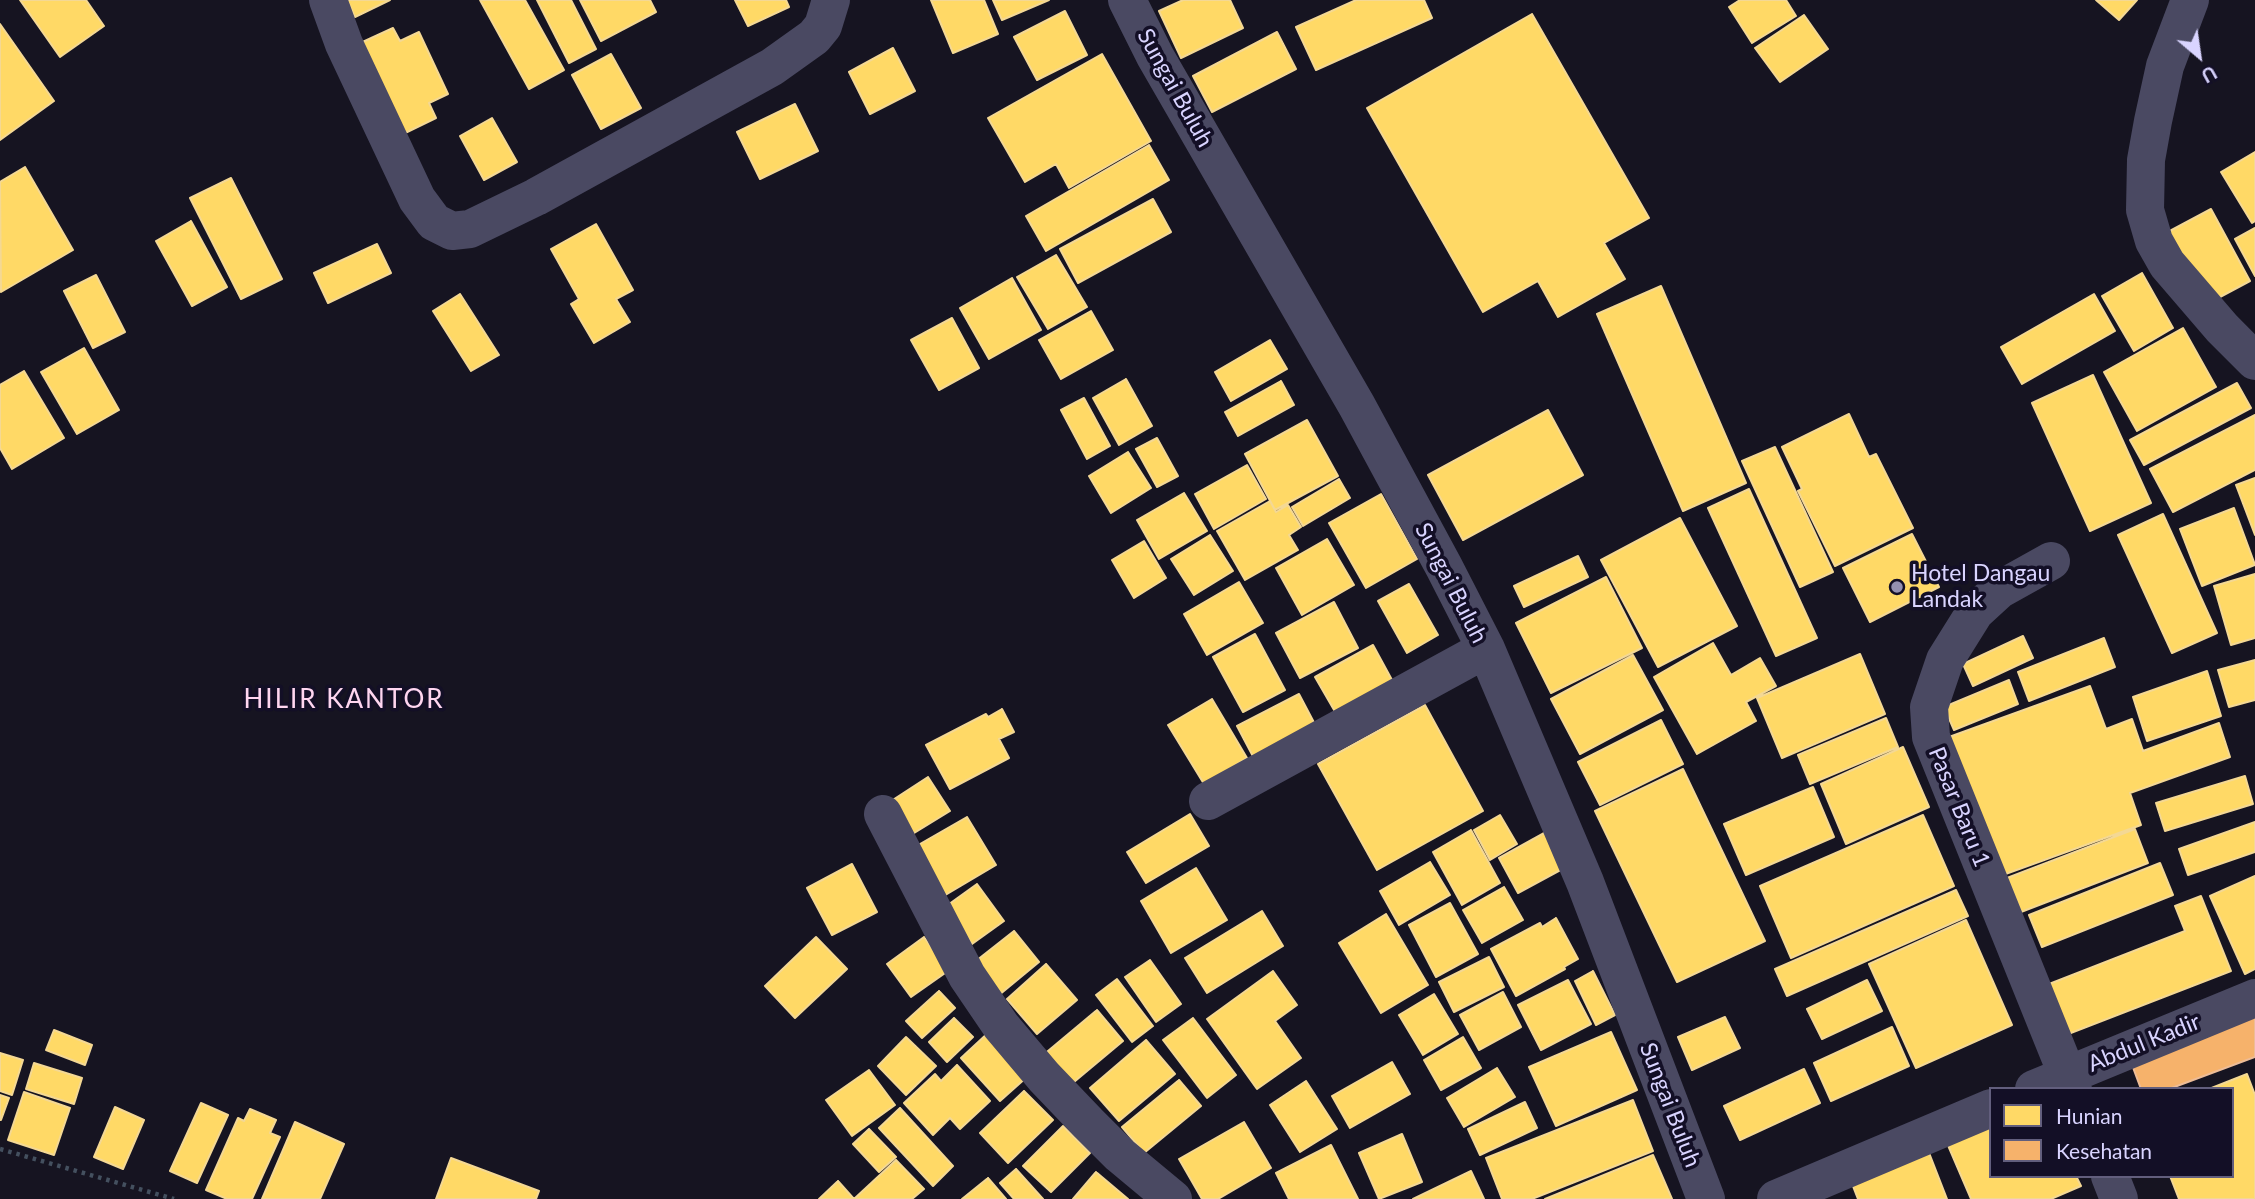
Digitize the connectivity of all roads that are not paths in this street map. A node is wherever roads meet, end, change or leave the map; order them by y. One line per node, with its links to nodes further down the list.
1 (328, 0): 2 (street)
2 (831, 0)
3 (1127, 0): 7 (street, Sungai Buluh)
4 (2190, 0): 5 (street)
5 (2255, 361)
6 (2051, 561): 11 (street, Pasar Baru 1)
7 (1486, 649): 8 (street); 15 (street, Sungai Buluh)
8 (1208, 801)
9 (883, 814): 14 (street)
10 (2255, 998): 11 (street, Abdul Kadir)
11 (2058, 1084)
12 (1989, 1109): 16 (street)
13 (2111, 1178): 17 (street)
14 (1173, 1199)
15 (1706, 1199)
16 (1776, 1199)
17 (2119, 1199)

